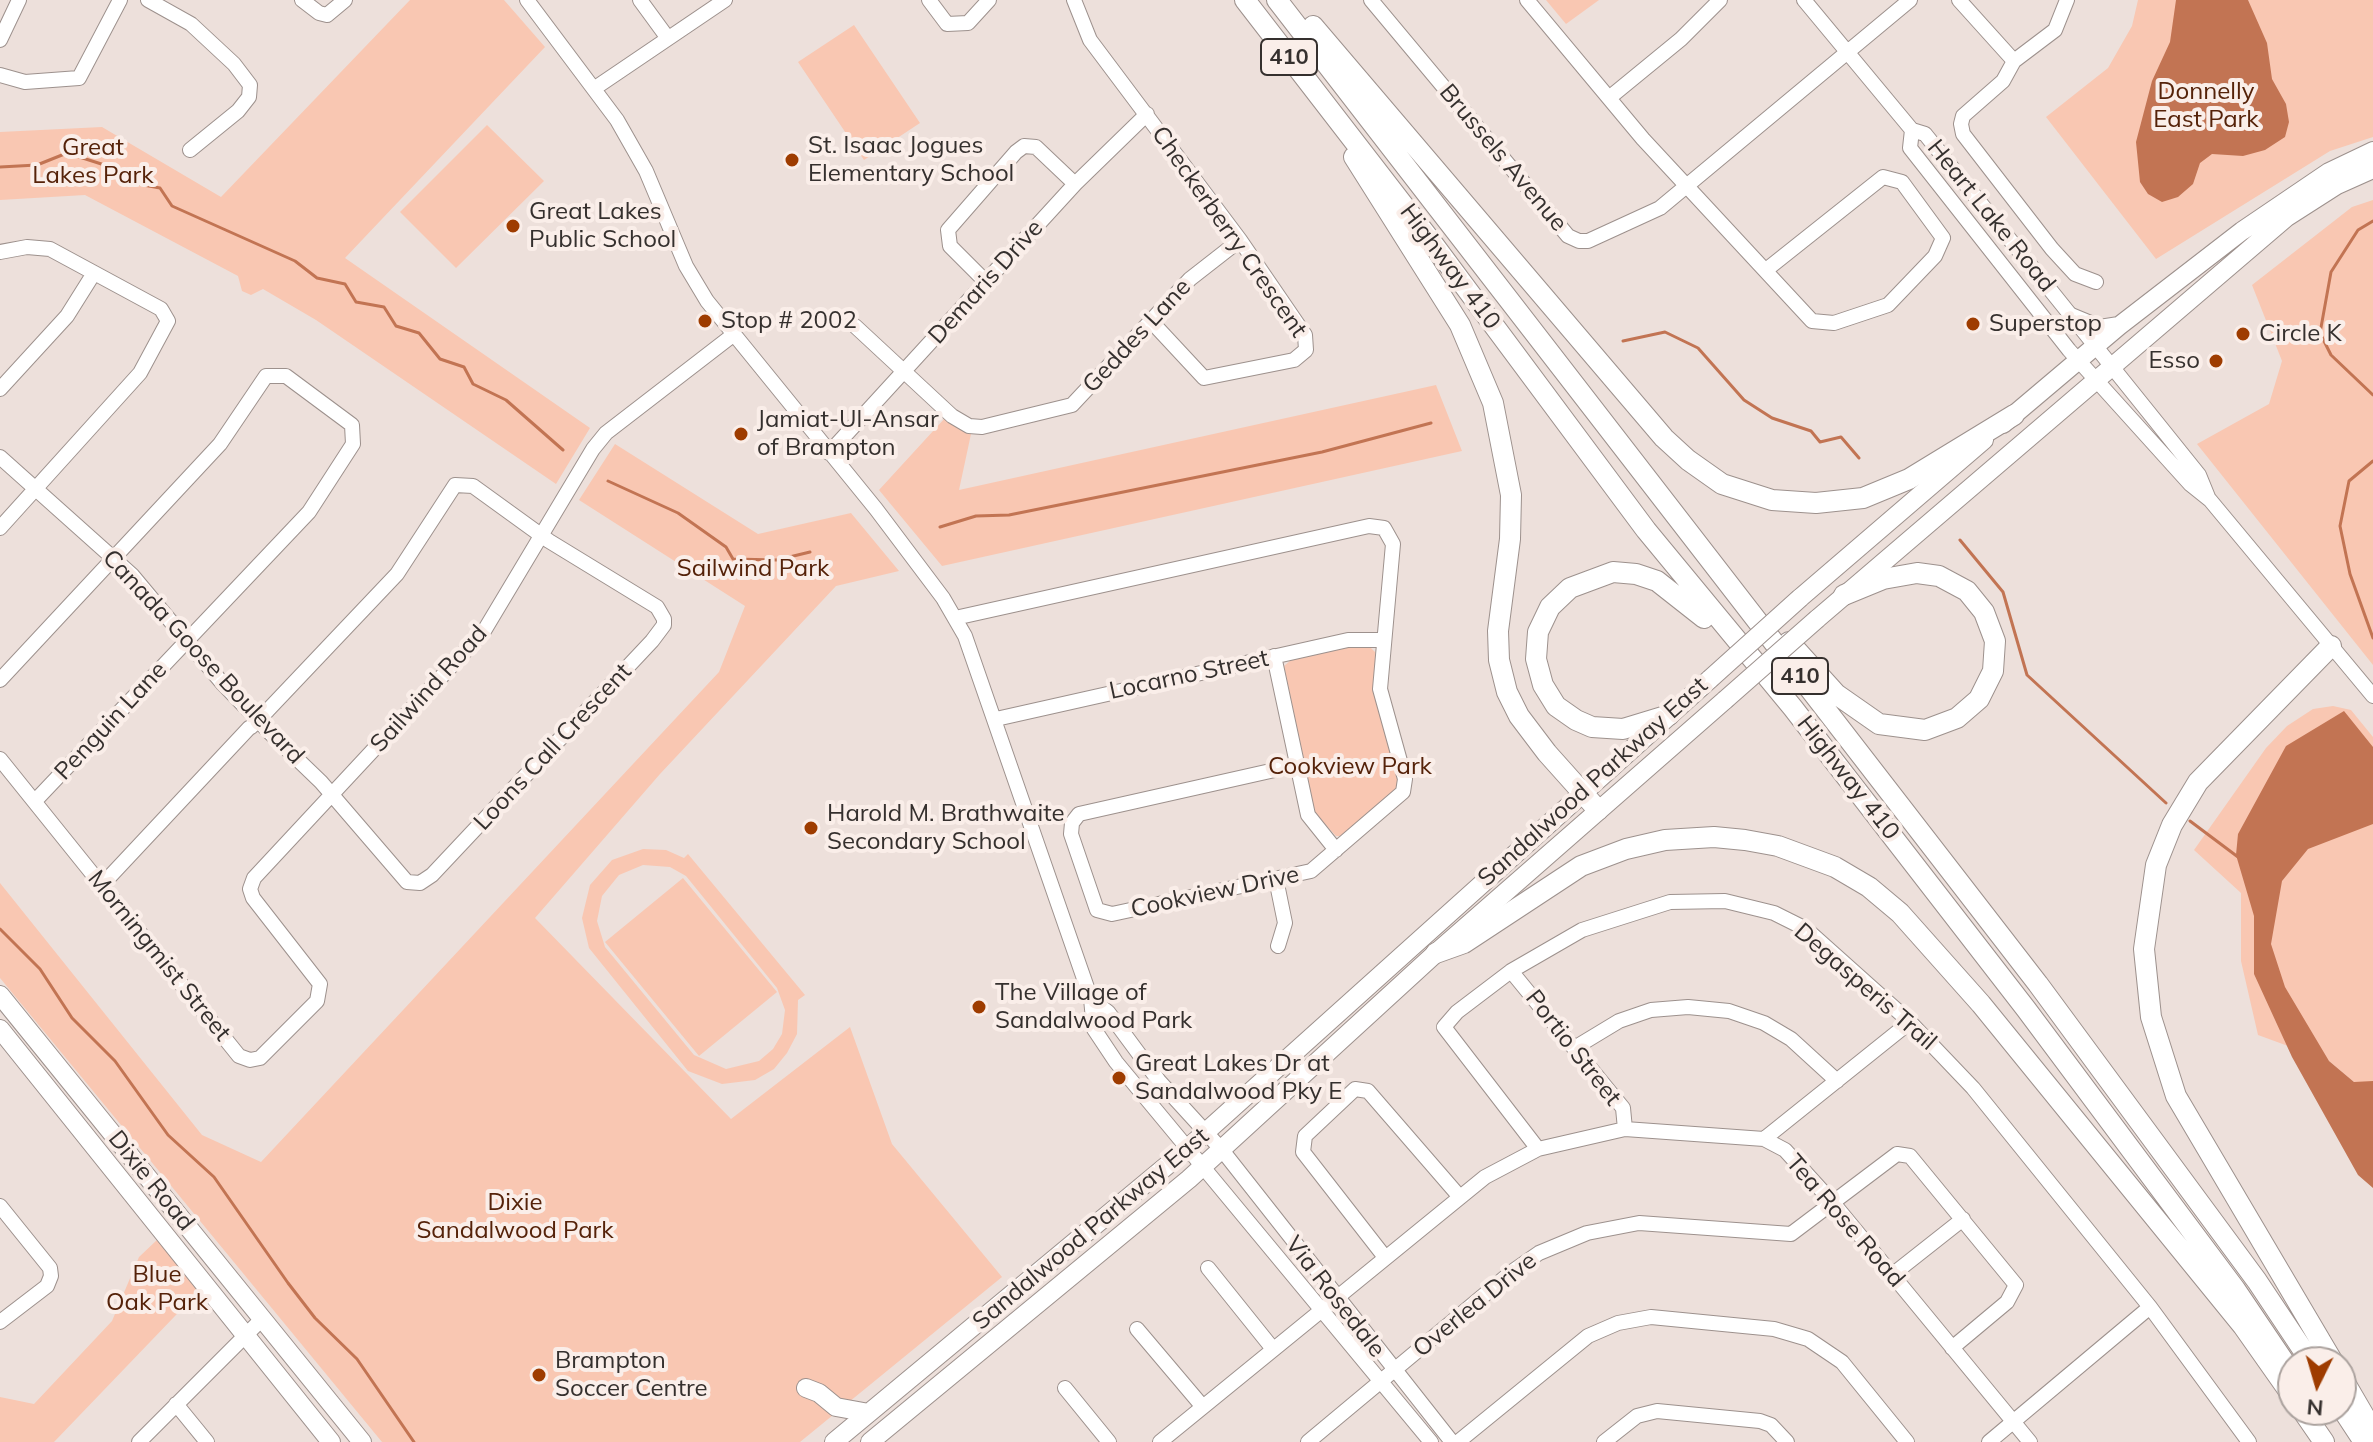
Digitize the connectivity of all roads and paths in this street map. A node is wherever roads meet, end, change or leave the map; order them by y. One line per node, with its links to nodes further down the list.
1 (19, 0): 23 (street)
2 (120, 0): 26 (street)
3 (148, 0): 32 (street)
4 (302, 0): 5 (street)
5 (345, 0)
6 (527, 0): 27 (street, Via Rosedale)
7 (640, 0): 22 (street)
8 (725, 0): 22 (street)
9 (929, 0): 10 (street)
10 (989, 0)
11 (1074, 0): 29 (street, Checkerberry Crescent)
12 (1245, 0): 30 (highway, Highway 410 / 410)
13 (1277, 0): 65 (highway, Highway 410 / 410)
14 (1291, 0): 56 (highway)
15 (1371, 0): 36 (street, Brussels Avenue)
16 (1527, 0): 28 (street)
17 (1720, 0): 28 (street)
18 (1804, 0): 24 (street, Heart Lake Road)
19 (1910, 0): 24 (street, Brussels Avenue)
20 (1959, 0): 25 (street)
21 (2067, 0): 25 (street)
22 (667, 37): 27 (street)
23 (0, 40)
24 (1845, 50): 31 (street, Heart Lake Road); 36 (street, Brussels Avenue)
25 (2014, 61): 43 (street)
26 (0, 75)
27 (595, 88): 49 (street, Via Rosedale)
28 (1609, 98): 36 (street)
29 (1147, 114): 35 (street, Demaris Drive); 37 (street, Checkerberry Crescent)
30 (1333, 114): 73 (highway, Highway 410 / 410); 79 (highway)
31 (1912, 130): 45 (street, Heart Lake Road); 51 (street, Heart Lake Road)
32 (190, 150)
33 (2373, 151): 39 (main road, Sandalwood Parkway East)
34 (2373, 169): 44 (main road, Sandalwood Parkway East)
35 (1075, 184): 42 (street, Demaris Drive); 42 (street)
36 (1688, 185): 40 (street)
37 (1240, 240): 46 (street, Geddes Lane); 46 (street, Checkerberry Crescent)
38 (0, 252): 41 (street)
39 (2199, 264): 44 (main road); 48 (main road, Sandalwood Parkway East)
40 (1766, 270): 40 (street)
41 (94, 273): 55 (street); 59 (street)
42 (986, 282): 53 (street, Demaris Drive)
43 (2096, 282)
44 (2199, 292): 52 (main road, Sandalwood Parkway East)
45 (2071, 317): 48 (main road); 50 (street, Heart Lake Road)
46 (1150, 320): 53 (street, Geddes Lane)
47 (855, 326): 53 (street, Geddes Lane)
48 (2119, 326): 50 (main road, Sandalwood Parkway East)
49 (733, 335): 57 (street, Via Rosedale); 62 (street, Sailwind Road)
50 (2093, 347): 51 (main road, Sandalwood Parkway East); 52 (street, Heart Lake Road)
51 (2078, 361): 54 (street, Heart Lake Road); 56 (main road, Sandalwood Parkway East)
52 (2110, 366): 54 (main road, Sandalwood Parkway East); 60 (street, Heart Lake Road)
53 (907, 371): 57 (street, Demaris Drive)
54 (2095, 379): 60 (street, Heart Lake Road); 64 (main road, Sandalwood Parkway East)
55 (0, 389)
56 (2014, 415): 74 (main road, Sandalwood Parkway East, bridge)
57 (829, 453): 66 (street, Via Rosedale)
58 (0, 457): 59 (street, Canada Goose Boulevard)
59 (34, 489): 61 (street); 63 (street, Canada Goose Boulevard)
60 (2210, 500): 69 (street, Heart Lake Road)
61 (0, 528)
62 (542, 536): 76 (street); 80 (street, Sailwind Road); 80 (street, Loons Call Crescent)
63 (113, 557): 68 (street, Canada Goose Boulevard); 68 (street, Penguin Lane); 71 (street)
64 (1844, 595): 65 (highway); 82 (main road, Sandalwood Parkway East, bridge)
65 (1745, 606): 116 (highway, Highway 410 / 410)
66 (955, 618): 67 (street, Cookview Drive); 75 (street, Via Rosedale)
67 (1384, 640): 70 (street, Locarno Street); 83 (street, Cookview Drive)
68 (187, 642): 76 (street, Canada Goose Boulevard); 81 (street, Penguin Lane)
69 (2331, 646): 72 (street, Heart Lake Road); 117 (highway)
70 (1274, 656): 75 (street, Locarno Street); 78 (street)
71 (0, 680)
72 (2373, 696)
73 (1793, 708): 74 (highway); 120 (highway, Highway 410 / 410)
74 (1669, 715): 79 (main road, Sandalwood Parkway East)
75 (996, 719): 90 (street, Via Rosedale)
76 (258, 720): 80 (street, Canada Goose Boulevard); 85 (street)
77 (0, 759): 81 (street, Morningmist Street)
78 (1297, 765): 83 (street); 84 (street, Cookview Drive)
79 (1583, 793): 82 (highway); 96 (main road, Sandalwood Parkway East)
80 (332, 795): 85 (street, Morningmist Street)
81 (35, 801): 85 (street, Morningmist Street)
82 (1598, 810): 87 (main road, Sandalwood Parkway East)
83 (1336, 850): 84 (street, Cookview Drive)
84 (1276, 879): 86 (street)
85 (101, 886)
86 (1278, 946)
87 (1436, 953): 100 (main road, Sandalwood Parkway East); 121 (highway)
88 (1511, 971): 91 (street, Degasperis Trail); 93 (street, Portio Street); 99 (street, Degasperis Trail)
89 (0, 995): 112 (main road, Dixie Road)
90 (1091, 999): 96 (street, Via Rosedale); 98 (street, Via Rosedale)
91 (1910, 1022): 94 (street); 110 (street, Degasperis Trail)
92 (0, 1029): 115 (main road, Dixie Road)
93 (1576, 1047): 94 (street); 95 (street, Portio Street)
94 (1837, 1081): 97 (street)
95 (1625, 1129): 97 (street, Tea Rose Road); 99 (street, Tea Rose Road)
96 (1207, 1132): 98 (main road, Sandalwood Parkway East); 100 (street, Via Rosedale)
97 (1764, 1139): 103 (street, Tea Rose Road)
98 (1188, 1148): 101 (street, Via Rosedale); 128 (main road, Sandalwood Parkway East)
99 (1538, 1149): 102 (street, Tea Rose Road)
100 (1222, 1150): 101 (main road, Sandalwood Parkway East); 109 (street, Via Rosedale)
101 (1204, 1166): 111 (street, Via Rosedale); 136 (main road, Sandalwood Parkway East)
102 (1459, 1196): 106 (street, Tea Rose Road); 106 (street)
103 (1834, 1204): 105 (street, Overlea Drive); 108 (street, Tea Rose Road); 122 (street, Overlea Drive)
104 (0, 1206): 113 (street)
105 (1963, 1219): 108 (street); 118 (street)
106 (1384, 1256): 109 (street, Tea Rose Road)
107 (1208, 1268): 119 (street)
108 (1892, 1275): 118 (street, Tea Rose Road)
109 (1336, 1298): 111 (street, Tea Rose Road); 122 (street, Via Rosedale)
110 (2150, 1307): 129 (street); 148 (street, Degasperis Trail)
111 (1322, 1309): 119 (street, Tea Rose Road); 122 (street, Via Rosedale)
112 (261, 1320): 115 (street); 135 (main road, Dixie Road)
113 (0, 1322)
114 (1137, 1329): 127 (street)
115 (243, 1335): 125 (street); 134 (main road, Dixie Road)
116 (2300, 1346)
117 (2324, 1346)
118 (1952, 1348): 129 (street, Tea Rose Road)
119 (1273, 1349): 127 (street, Tea Rose Road)
120 (2277, 1351)
121 (2277, 1375)
122 (1388, 1376): 139 (street, Overlea Drive); 140 (street, Via Rosedale); 141 (street, Via Rosedale)
123 (806, 1388): 128 (main road)
124 (1065, 1388): 137 (street)
125 (176, 1404): 132 (street); 133 (street)
126 (2357, 1404): 130 (highway)
127 (1203, 1407): 138 (street, Tea Rose Road)
128 (869, 1413): 131 (main road, Sandalwood Parkway East)
129 (2013, 1422): 146 (street); 147 (street, Tea Rose Road)
130 (2373, 1431)
131 (840, 1440)
132 (139, 1442)
133 (207, 1442)
134 (331, 1442)
135 (362, 1442)
136 (870, 1442)
137 (1109, 1442)
138 (1160, 1442)
139 (1308, 1442)
140 (1431, 1442)
141 (1452, 1442)
142 (1458, 1442): 145 (street)
143 (1604, 1442): 144 (street)
144 (1787, 1442)
145 (1907, 1442)
146 (1989, 1442)
147 (2030, 1442)
148 (2249, 1442)

